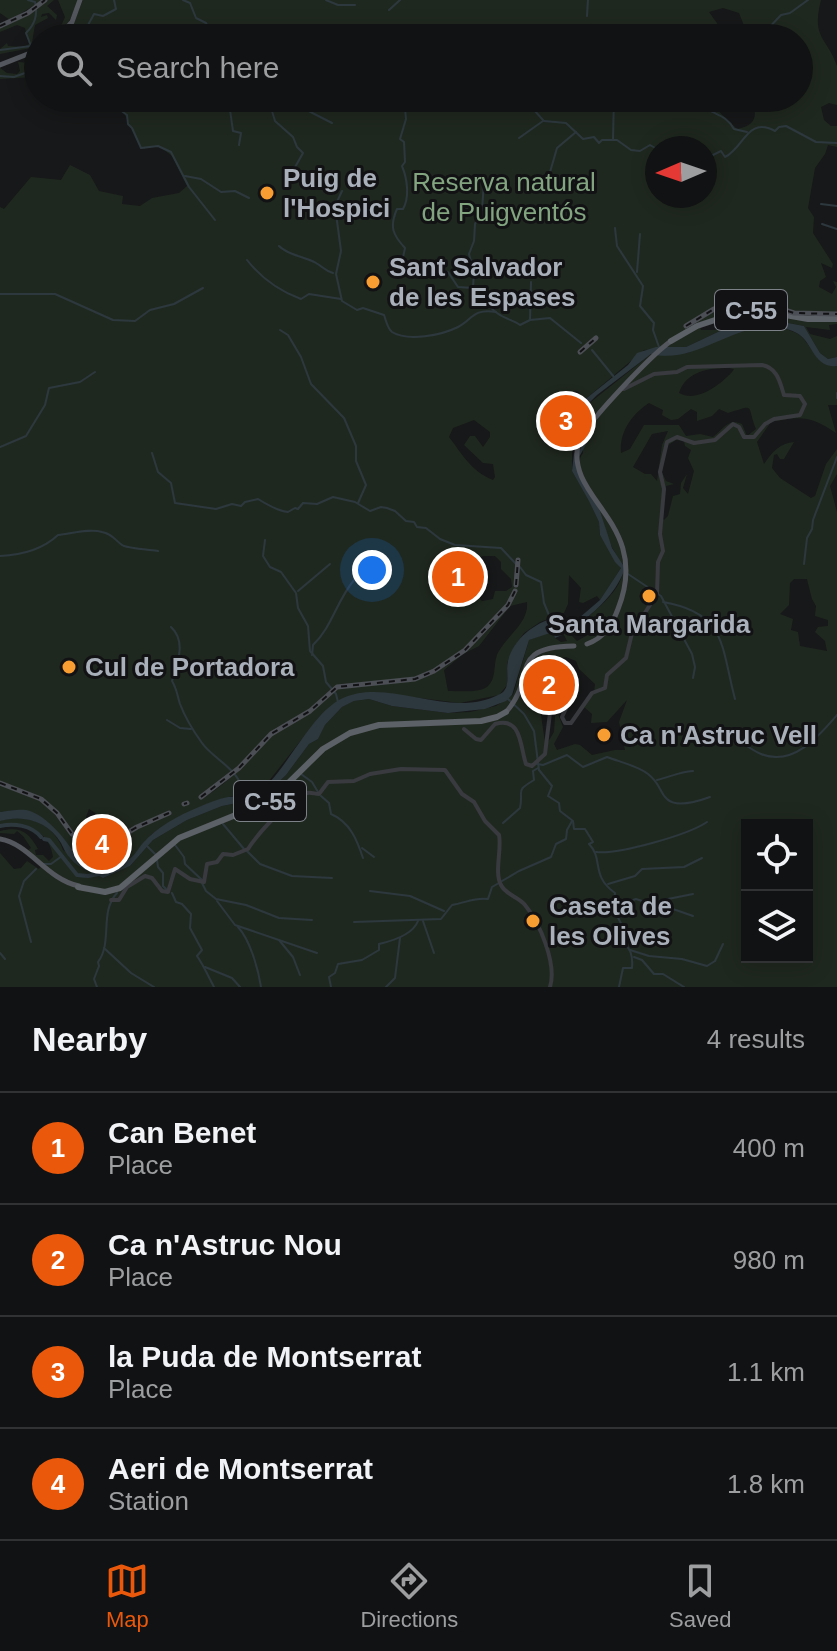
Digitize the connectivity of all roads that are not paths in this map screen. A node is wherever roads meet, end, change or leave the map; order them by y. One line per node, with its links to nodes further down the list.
1 (81, 0): 2 (main road)
2 (71, 24)
3 (24, 55): 4 (main road)
4 (0, 64)
5 (836, 320): 6 (highway, C-55); 6 (highway, C-55)
6 (670, 341): 7 (main road, C-55)
7 (624, 389): 8 (main road, C-55); 11 (street)
8 (587, 644)
9 (574, 646): 10 (main road, C-55)
10 (507, 711): 11 (highway, C-55)
11 (461, 723): 14 (highway, C-55); 14 (highway, C-55)
12 (0, 839): 13 (main road)
13 (78, 886): 14 (highway)
14 (116, 887): 15 (street)
15 (550, 987)

